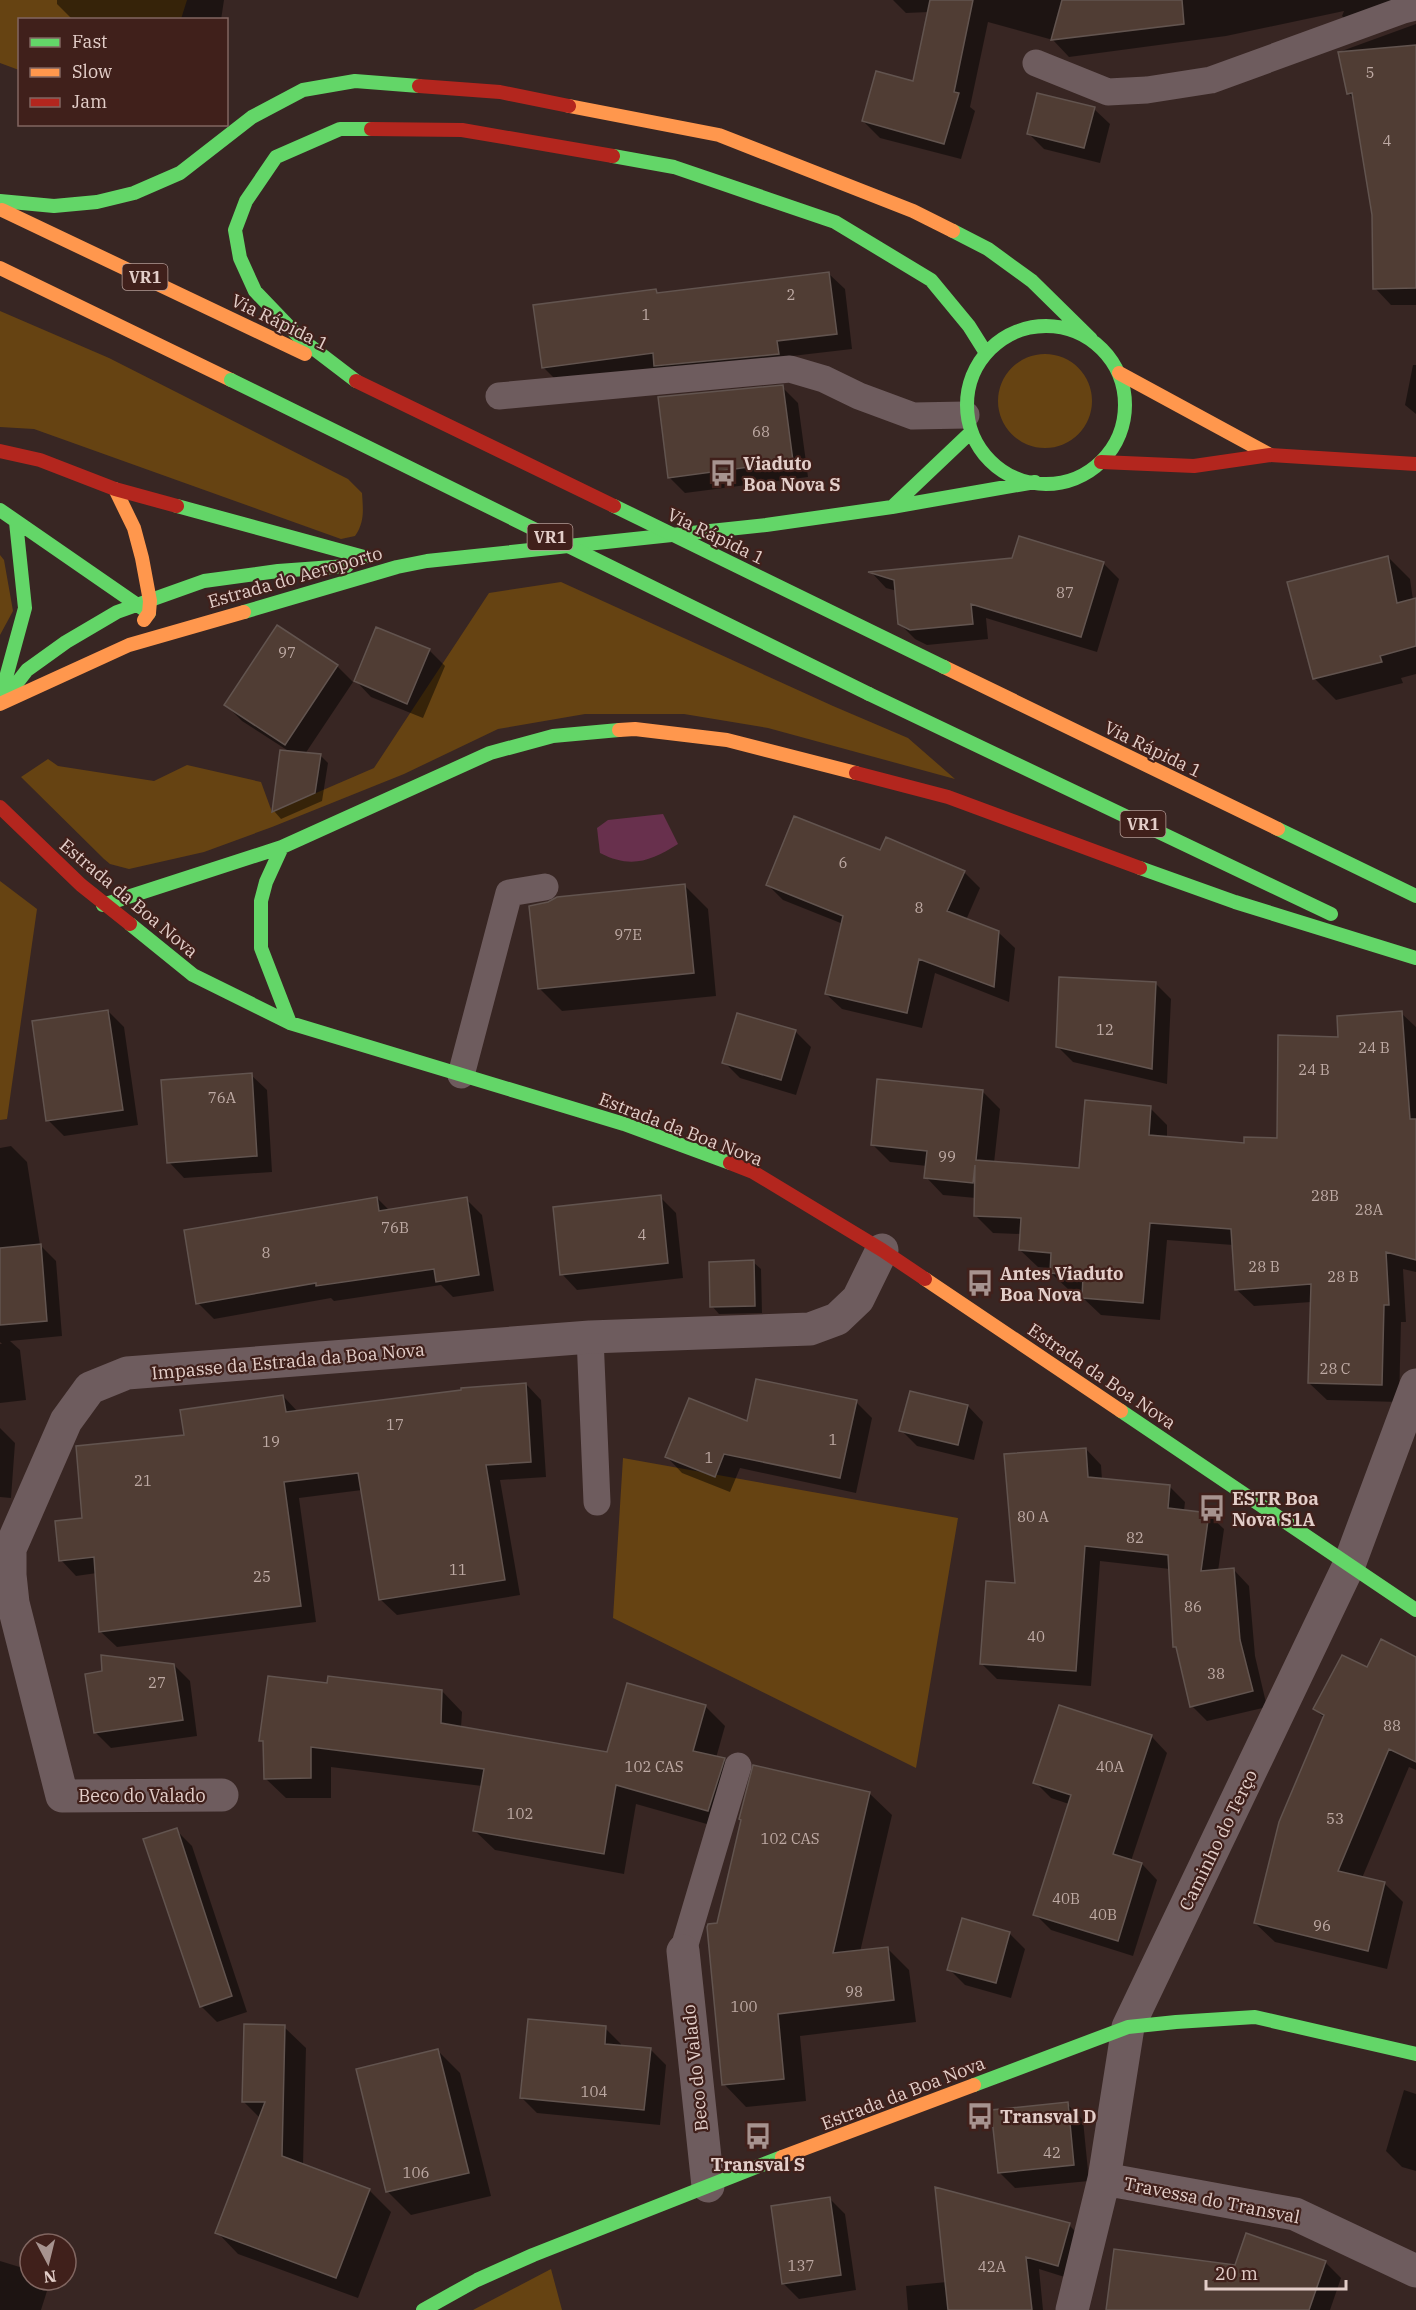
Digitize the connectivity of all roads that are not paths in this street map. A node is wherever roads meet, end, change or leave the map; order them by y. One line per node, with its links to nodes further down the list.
1 (1416, 7): 2 (lane)
2 (1036, 63)
3 (0, 201): 6 (main road)
4 (0, 209): 7 (main road, Via Rápida 1 / VR1)
5 (0, 268): 33 (main road, VR1, bridge)
6 (1091, 339): 8 (main road); 9 (main road)
7 (296, 343): 8 (main road); 31 (main road, Via Rápida 1, bridge)
8 (986, 353): 11 (main road)
9 (1119, 373): 13 (main road); 14 (main road)
10 (499, 396): 11 (lane)
11 (968, 424): 16 (main road); 18 (main road)
12 (0, 451): 17 (main road)
13 (1270, 455): 14 (main road); 15 (main road)
14 (1101, 462): 16 (main road)
15 (1416, 464)
16 (1035, 482): 18 (main road)
17 (115, 489): 21 (main road); 23 (main road)
18 (892, 507): 21 (main road)
19 (0, 510): 20 (main road)
20 (16, 522): 22 (main road); 27 (main road)
21 (397, 567): 23 (main road, Estrada do Aeroporto); 25 (main road, Estrada do Aeroporto)
22 (136, 605): 23 (main road, Estrada do Aeroporto); 27 (main road, Estrada do Aeroporto)
23 (153, 609): 26 (main road)
24 (179, 616): 25 (main road)
25 (210, 620): 26 (main road, Estrada do Aeroporto)
26 (129, 645): 27 (main road, Estrada do Aeroporto)
27 (0, 703)
28 (0, 807): 32 (main road, Estrada da Boa Nova)
29 (282, 847): 32 (main road); 33 (main road); 34 (main road)
30 (546, 887): 35 (lane)
31 (1416, 896)
32 (104, 905): 34 (main road, Estrada da Boa Nova)
33 (1416, 956)
34 (290, 1023): 35 (main road, Estrada da Boa Nova)
35 (461, 1075): 36 (main road, Estrada da Boa Nova)
36 (882, 1250): 37 (street, Impasse da Estrada da Boa Nova); 40 (main road, Estrada da Boa Nova)
37 (590, 1337): 39 (lane); 44 (street, Impasse da Estrada da Boa Nova)
38 (1416, 1385): 40 (street, Caminho do Terço)
39 (597, 1502)
40 (1349, 1565): 41 (main road, Estrada da Boa Nova); 46 (street, Caminho do Terço)
41 (1416, 1610)
42 (738, 1766): 45 (lane)
43 (222, 1795): 44 (street, Beco do Valado)
44 (62, 1796)
45 (683, 1951): 49 (street, Beco do Valado)
46 (1128, 2028): 47 (main road, Estrada da Boa Nova); 48 (street, Caminho do Terço); 49 (main road, Estrada da Boa Nova)
47 (1416, 2054)
48 (1104, 2179): 50 (street, Travessa do Transval); 52 (street, Caminho do Terço)
49 (708, 2186): 51 (main road, Estrada da Boa Nova)
50 (1416, 2271)
51 (423, 2310)
52 (1072, 2310)

